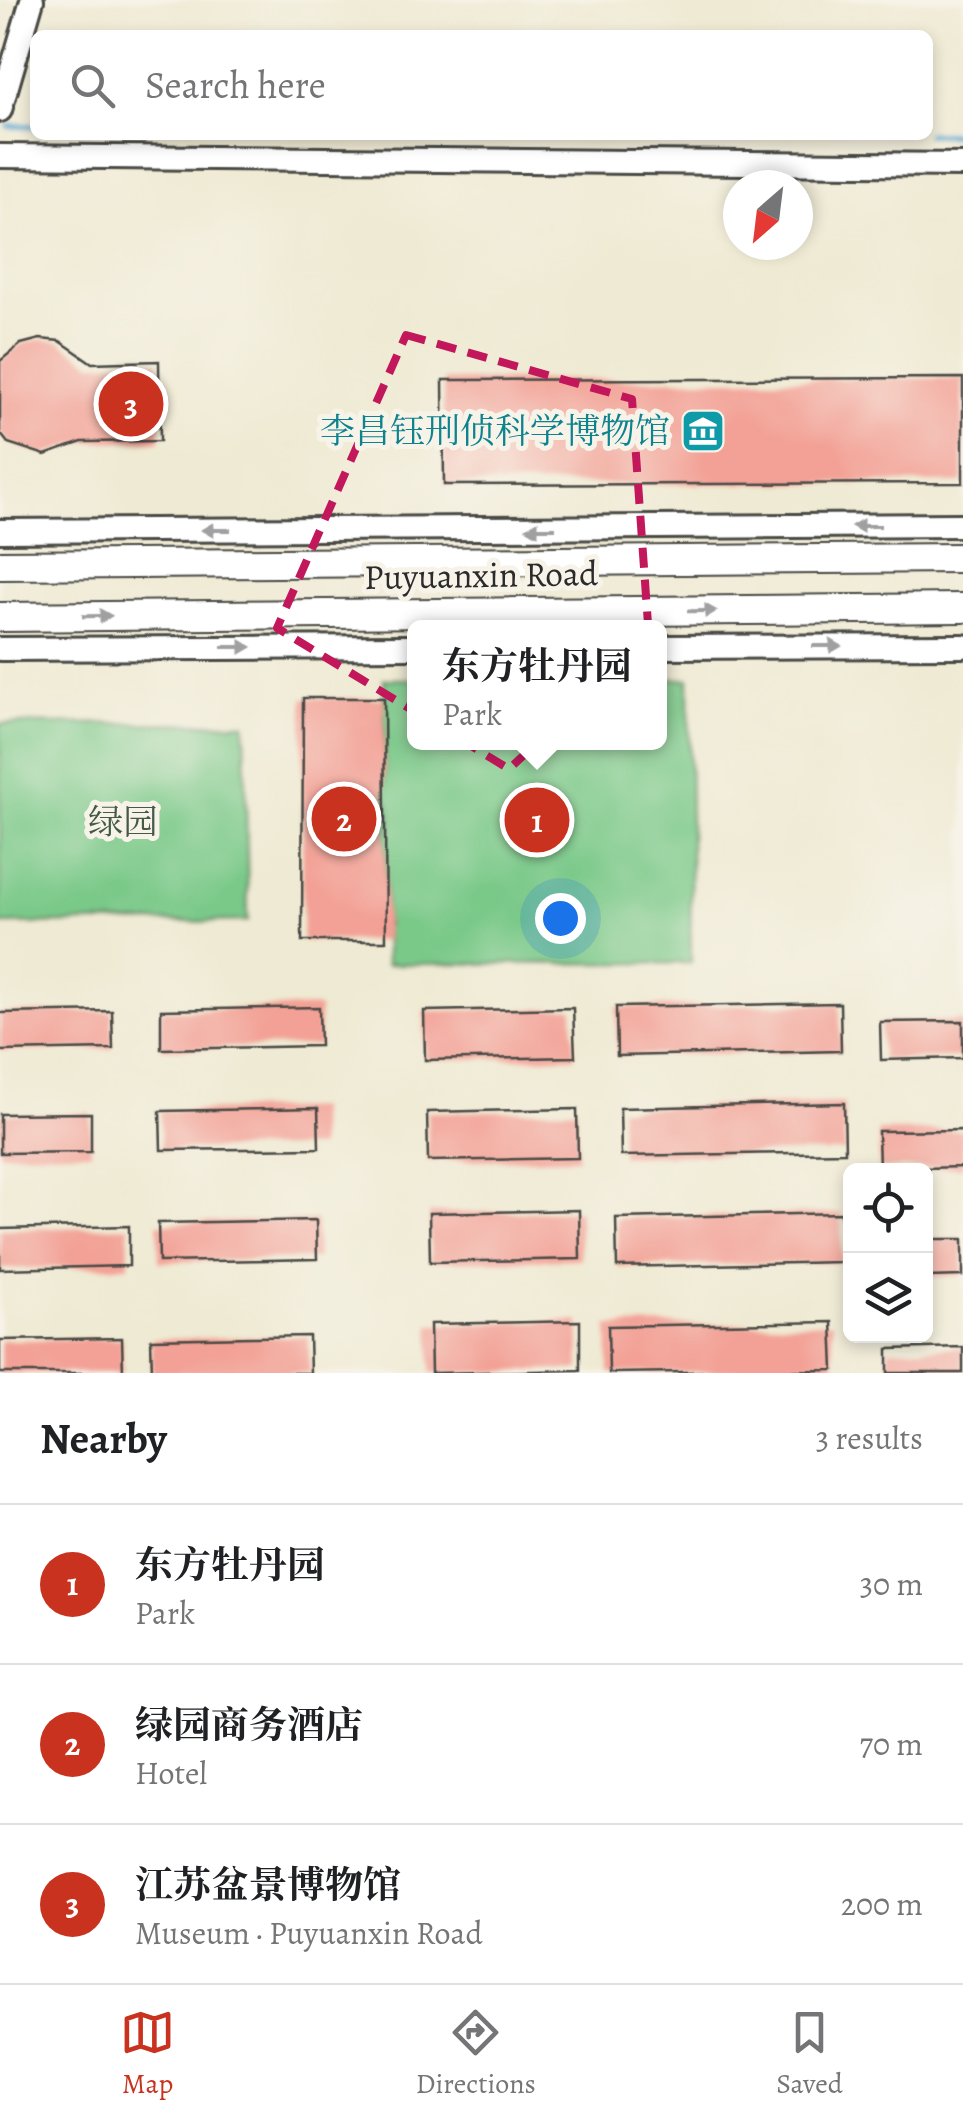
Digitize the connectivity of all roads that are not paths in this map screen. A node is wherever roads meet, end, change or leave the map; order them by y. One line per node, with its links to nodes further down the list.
1 (32, 0): 2 (street)
2 (0, 110)
3 (0, 156): 4 (street)
4 (963, 164)
5 (963, 525): 6 (street, one-way to 6)
6 (0, 531)
7 (0, 552): 9 (street)
8 (963, 558): 9 (street, Puyuanxin Road)
9 (29, 564): 10 (street, Puyuanxin Road)
10 (0, 565)
11 (963, 608): 12 (street, Puyuanxin Road, one-way to 11)
12 (6, 619)
13 (667, 646): 14 (street, one-way to 14)
14 (963, 646)
15 (407, 647): 16 (street, one-way to 15)
16 (0, 649)

